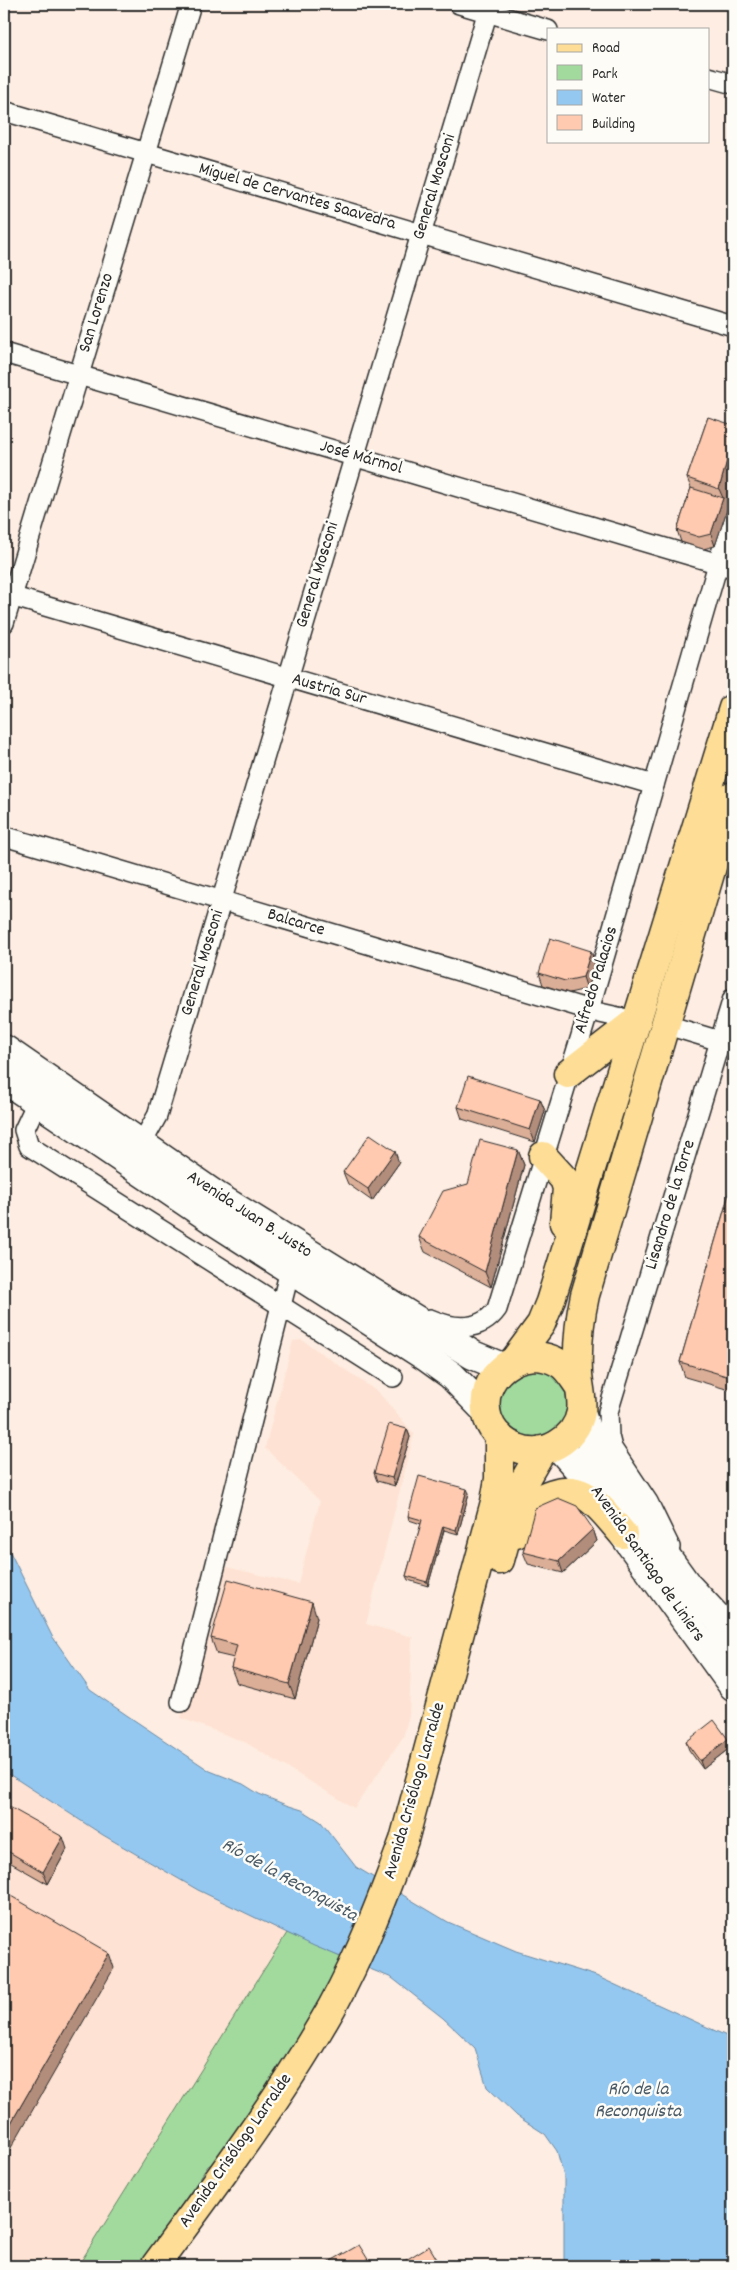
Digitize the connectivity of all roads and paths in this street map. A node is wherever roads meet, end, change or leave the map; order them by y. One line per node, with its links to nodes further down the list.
1 (191, 4): 8 (street, San Lorenzo)
2 (459, 4): 3 (street)
3 (489, 8): 4 (street); 9 (street, General Mosconi)
4 (547, 30)
5 (710, 78): 6 (street)
6 (733, 84)
7 (4, 111): 8 (street, Miguel de Cervantes Saavedra)
8 (146, 152): 9 (street, Miguel de Cervantes Saavedra); 12 (street, San Lorenzo)
9 (421, 234): 10 (street, Miguel de Cervantes Saavedra); 13 (street, General Mosconi)
10 (733, 326)
11 (4, 353): 12 (street, José Mármol)
12 (78, 375): 13 (street, José Mármol); 16 (street, San Lorenzo)
13 (354, 456): 15 (street, José Mármol); 18 (street, General Mosconi)
14 (733, 512): 15 (street, Alfredo Palacios)
15 (726, 566): 20 (street, Alfredo Palacios)
16 (8, 595): 17 (street, San Lorenzo); 18 (street, Austria Sur)
17 (4, 622)
18 (287, 678): 20 (street, Austria Sur); 23 (street, General Mosconi)
19 (733, 708): 26 (main road)
20 (654, 785): 25 (street, Alfredo Palacios)
21 (733, 796): 27 (main road)
22 (4, 836): 23 (street, Balcarce)
23 (222, 901): 25 (street, Balcarce); 33 (street, General Mosconi)
24 (733, 998): 28 (street, Lisandro de la Torre)
25 (589, 1010): 26 (street, Balcarce); 30 (street, Alfredo Palacios)
26 (636, 1021): 30 (main road); 35 (main road)
27 (667, 1025): 28 (street); 41 (main road)
28 (727, 1043): 44 (street, Lisandro de la Torre)
29 (4, 1049): 33 (main road, Avenida Juan B. Justo)
30 (568, 1074): 34 (street, Alfredo Palacios)
31 (4, 1079): 32 (main road, Avenida Juan B. Justo)
32 (37, 1102): 36 (main road, Avenida Juan B. Justo); 38 (street)
33 (142, 1143): 37 (main road, Avenida Juan B. Justo)
34 (543, 1156): 35 (main road); 37 (street, Alfredo Palacios)
35 (570, 1240): 39 (main road)
36 (290, 1270): 38 (street); 42 (main road, Avenida Juan B. Justo)
37 (368, 1291): 39 (main road, Avenida Juan B. Justo)
38 (280, 1306): 40 (street); 52 (street)
39 (509, 1363): 41 (main road); 42 (main road)
40 (393, 1377)
41 (579, 1386): 43 (main road)
42 (486, 1411): 45 (main road)
43 (581, 1412): 46 (main road); 49 (main road, Avenida Santiago de Liniers)
44 (608, 1412): 49 (street, Avenida Santiago de Liniers)
45 (499, 1436): 46 (main road); 53 (main road, Avenida Crisólogo Larralde)
46 (549, 1448): 47 (main road, Avenida Santiago de Liniers); 48 (main road, Avenida Crisólogo Larralde)
47 (623, 1534): 48 (main road); 51 (main road, Avenida Santiago de Liniers)
48 (499, 1564): 53 (main road, Avenida Crisólogo Larralde)
49 (687, 1585): 50 (main road, Avenida Santiago de Liniers)
50 (733, 1640)
51 (733, 1686)
52 (181, 1702)
53 (431, 1773): 54 (main road, Avenida Crisólogo Larralde)
54 (297, 2079): 55 (main road, Avenida Crisólogo Larralde); 56 (main road, Avenida Crisólogo Larralde)
55 (155, 2266)
56 (179, 2266)

